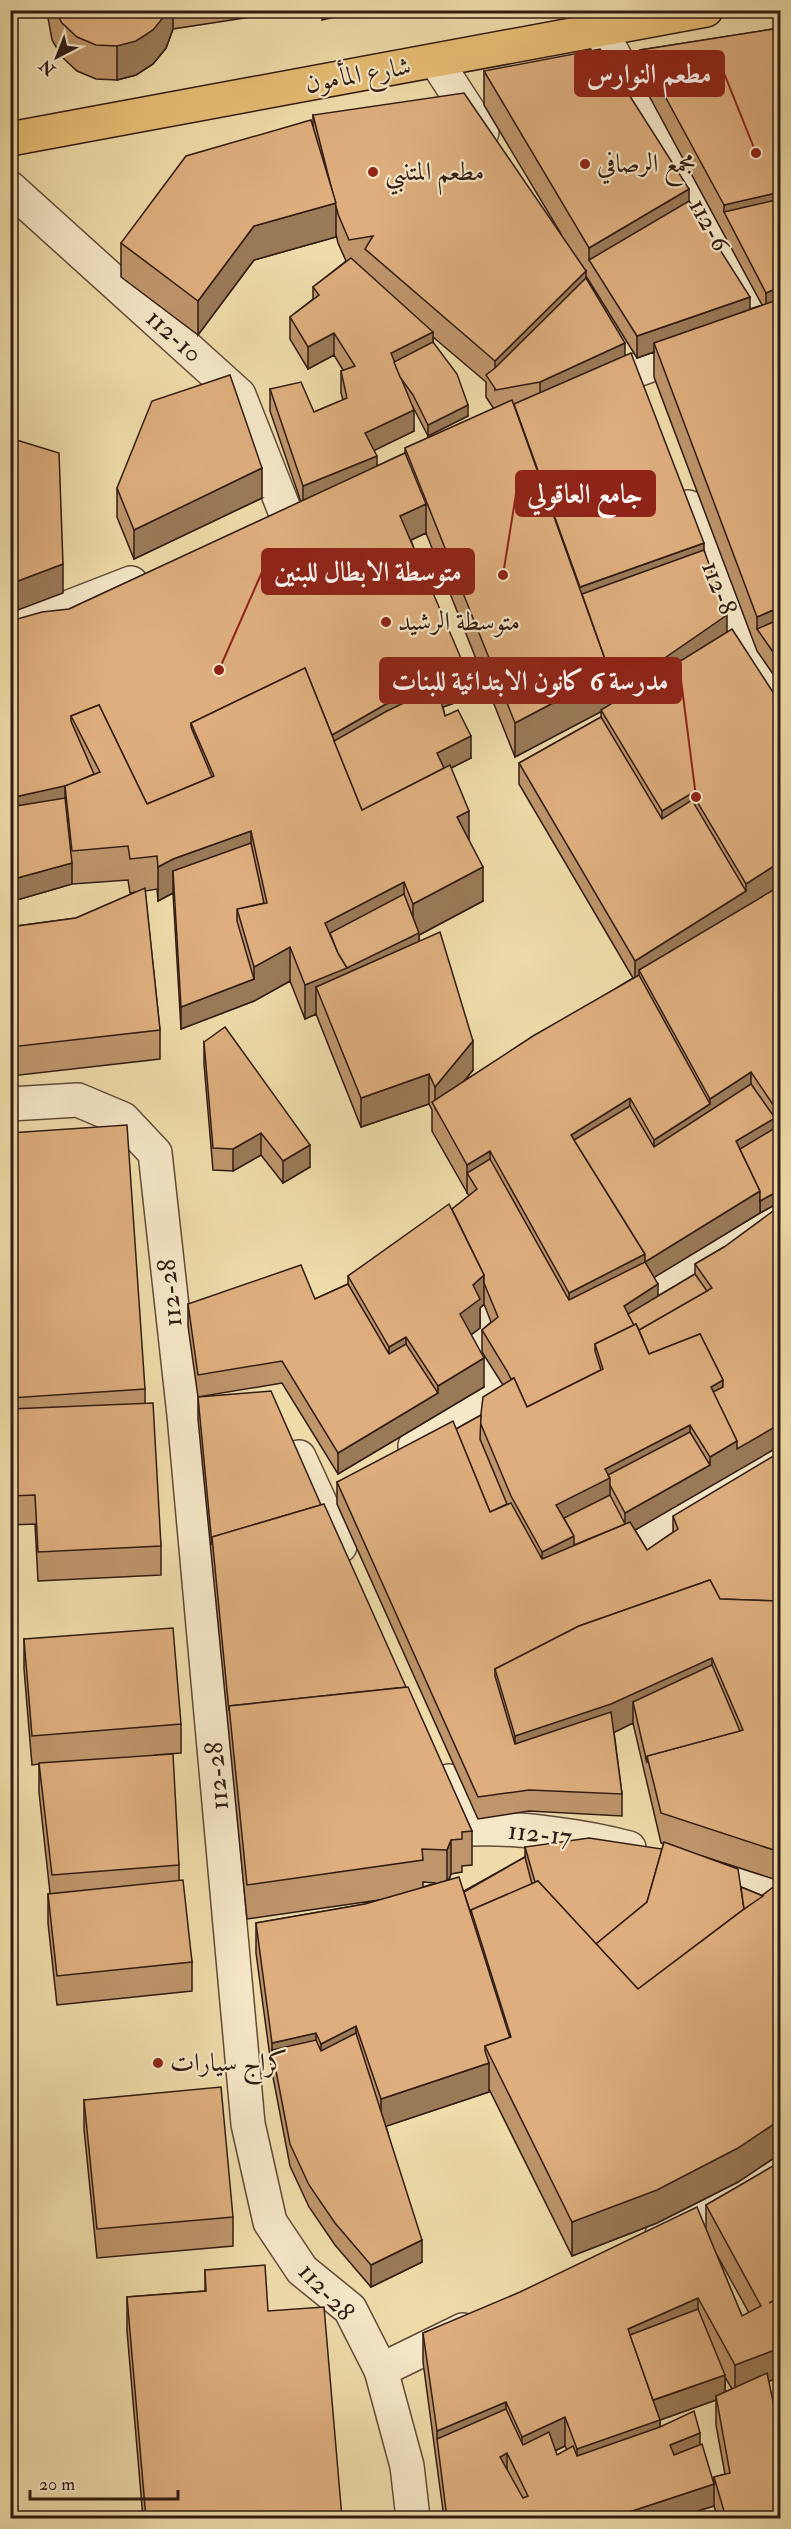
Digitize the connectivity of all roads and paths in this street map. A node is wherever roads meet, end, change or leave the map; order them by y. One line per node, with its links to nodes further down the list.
1 (706, 10): 2 (main road, شارع المأمون)
2 (600, 30): 3 (main road, شارع المأمون); 7 (lane, 112-6)
3 (436, 61): 4 (main road, شارع المأمون); 5 (lane)
4 (10, 139)
5 (501, 160)
6 (10, 188): 13 (lane, 112-10)
7 (772, 323): 9 (lane)
8 (617, 340): 9 (lane)
9 (637, 370): 10 (lane); 11 (lane)
10 (573, 399)
11 (649, 403)
12 (678, 480): 16 (lane, 112-8)
13 (256, 533)
14 (158, 572): 15 (lane)
15 (10, 630)
16 (740, 644): 17 (lane); 18 (lane, 112-8)
17 (710, 661)
18 (780, 707)
19 (10, 1104): 24 (lane, 112-28)
20 (780, 1220): 21 (lane)
21 (659, 1290)
22 (482, 1314): 27 (lane)
23 (217, 1409): 24 (lane)
24 (183, 1415): 37 (lane, 112-28)
25 (287, 1429): 29 (lane)
26 (780, 1460): 30 (lane)
27 (389, 1461)
28 (350, 1484): 29 (lane)
29 (320, 1501): 31 (lane)
30 (658, 1552)
31 (354, 1575)
32 (437, 1755): 33 (lane, 112-17)
33 (780, 1892)
34 (780, 2173): 35 (lane)
35 (640, 2246)
36 (489, 2318): 37 (lane)
37 (381, 2370): 38 (lane, 112-28)
38 (413, 2518)

